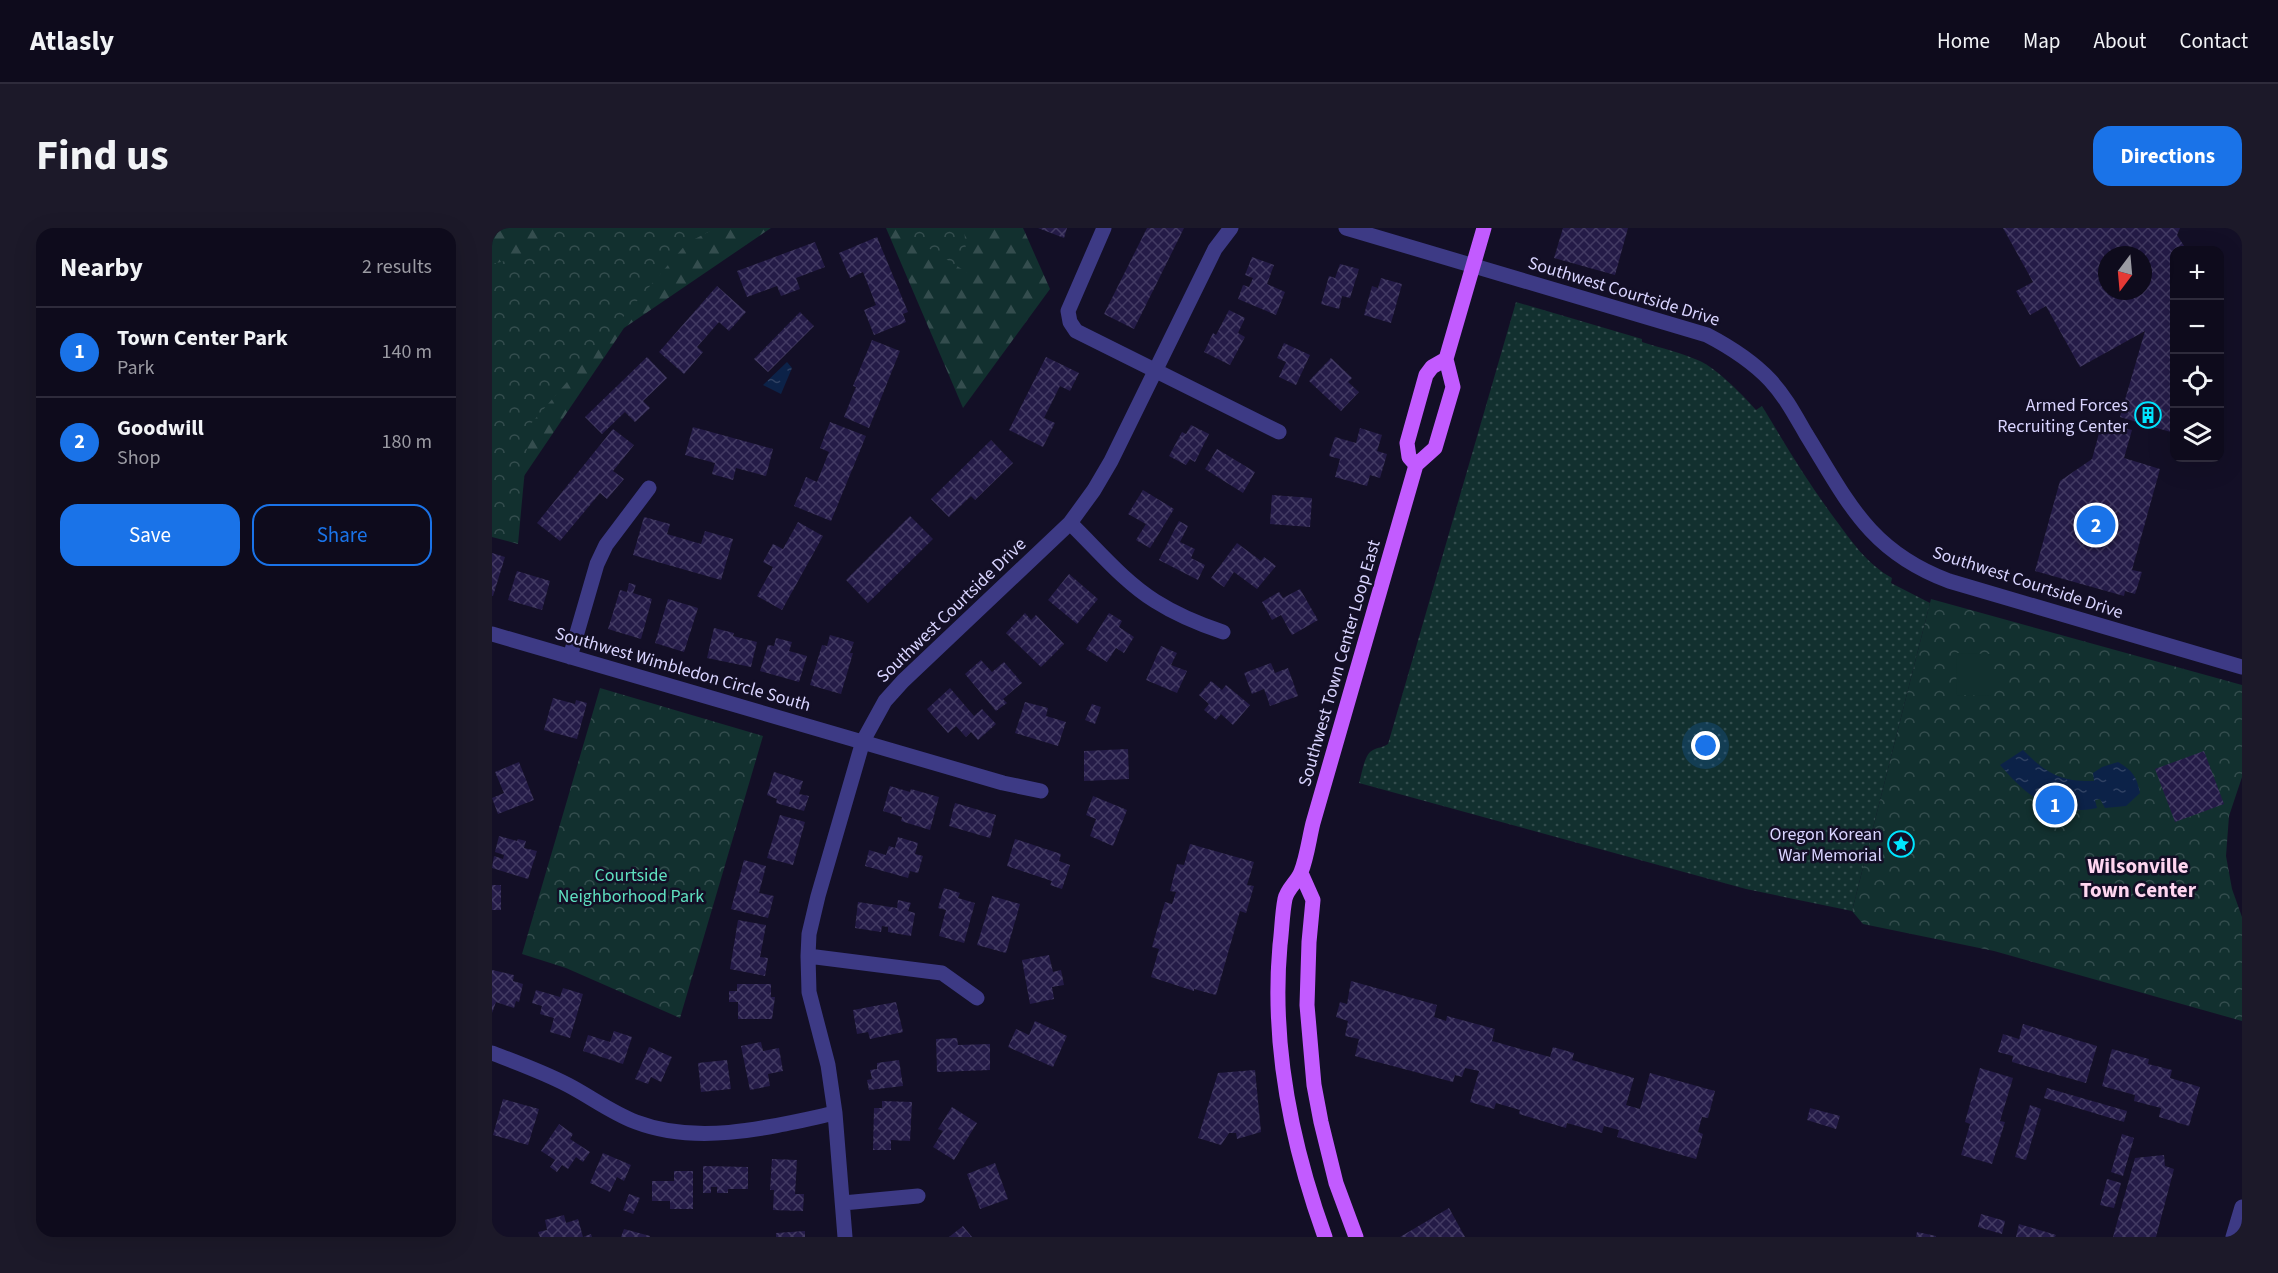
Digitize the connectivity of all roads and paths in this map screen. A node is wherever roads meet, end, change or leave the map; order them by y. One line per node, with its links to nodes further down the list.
1 (1104, 228): 7 (street)
2 (1231, 228): 7 (street, Southwest Courtside Drive)
3 (1346, 228): 5 (street, Southwest Courtside Drive)
4 (1484, 228): 5 (main road, Southwest Town Center Loop East)
5 (1472, 266): 6 (main road, Southwest Town Center Loop East); 15 (street, Southwest Courtside Drive)
6 (1446, 359): 9 (main road, Southwest Town Center Loop East); 9 (main road)
7 (1157, 369): 8 (street); 11 (street, Southwest Courtside Drive)
8 (1279, 432)
9 (1416, 465): 18 (main road, Southwest Town Center Loop East)
10 (649, 488): 14 (street)
11 (1070, 523): 12 (street); 16 (street, Southwest Courtside Drive)
12 (1222, 632)
13 (492, 634): 14 (street, Southwest Wimbledon Circle South)
14 (570, 657): 16 (street, Southwest Wimbledon Circle South)
15 (2242, 667)
16 (863, 741): 17 (street, Southwest Wimbledon Circle South); 19 (street, Southwest Courtside Drive)
17 (1041, 791)
18 (1301, 873): 27 (main road, Southwest Town Center Loop East); 28 (main road)
19 (807, 956): 20 (street); 22 (street, Southwest Courtside Drive)
20 (977, 998)
21 (492, 1053): 22 (street)
22 (835, 1113): 24 (street, Southwest Courtside Drive)
23 (918, 1196): 24 (street)
24 (843, 1203): 26 (street, Southwest Courtside Drive)
25 (2242, 1207): 29 (street)
26 (845, 1237)
27 (1325, 1237)
28 (1356, 1237)
29 (2233, 1237)

